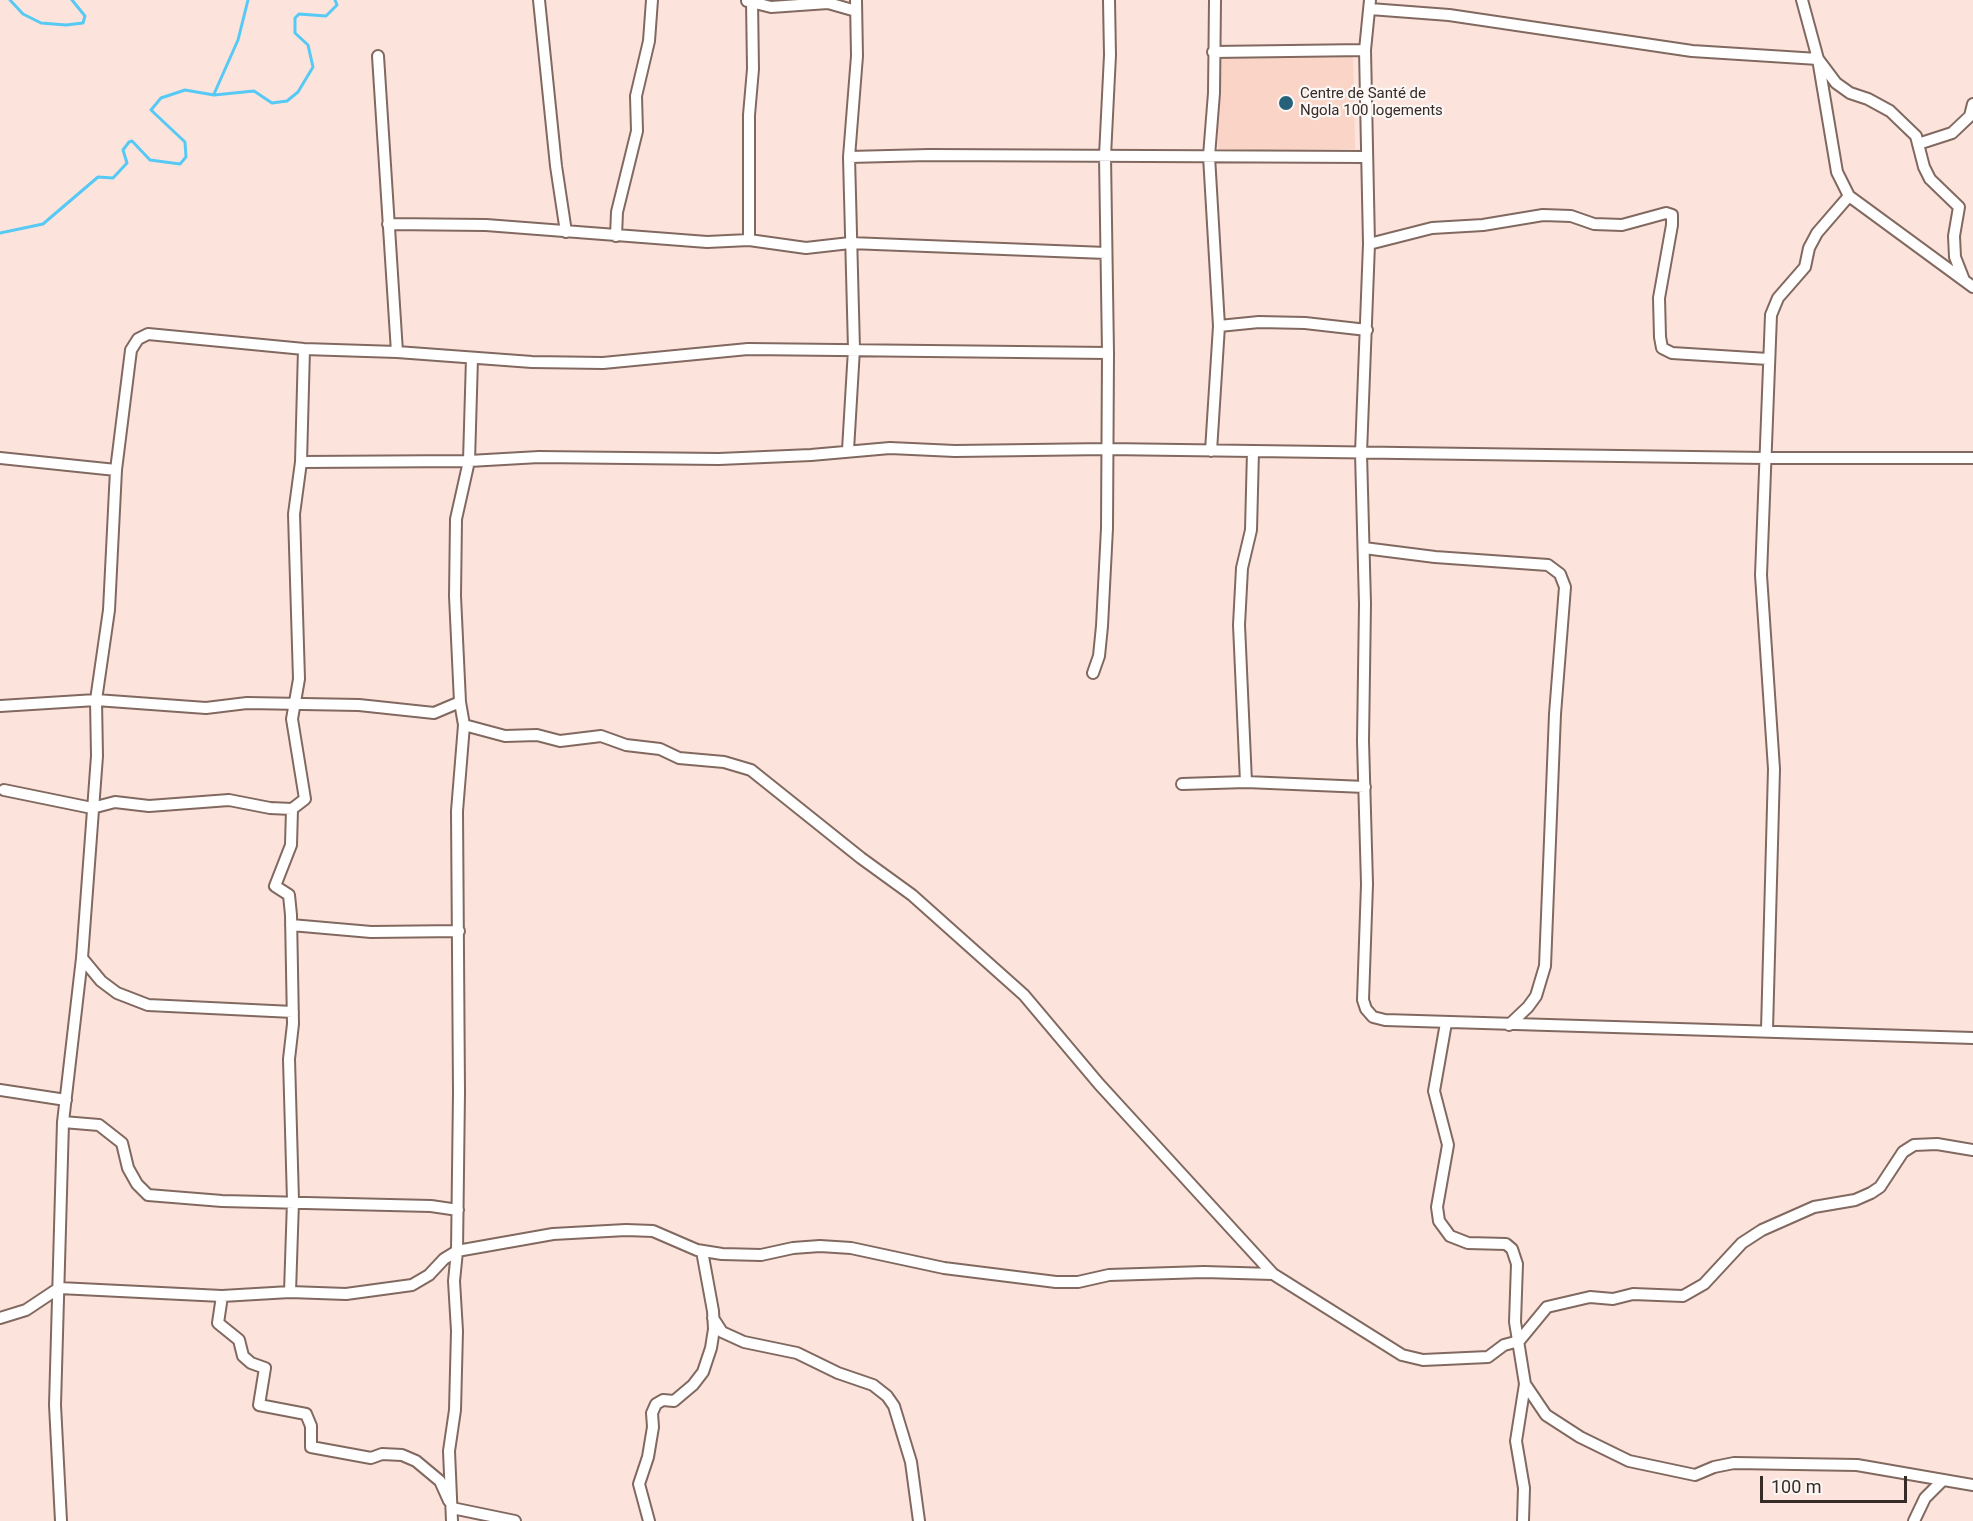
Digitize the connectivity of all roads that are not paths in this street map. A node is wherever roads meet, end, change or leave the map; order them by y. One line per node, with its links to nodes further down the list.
1 (538, 0): 21 (street)
2 (652, 0): 22 (street)
3 (1110, 0): 15 (street)
4 (1215, 0): 10 (street)
5 (1802, 0): 12 (street)
6 (749, 1): 8 (street); 23 (street)
7 (1370, 5): 9 (street); 12 (street)
8 (856, 6): 18 (street)
9 (1365, 50): 10 (street); 17 (street)
10 (1213, 52): 16 (street)
11 (378, 56): 20 (street)
12 (1818, 59): 14 (street); 19 (street)
13 (1973, 104): 14 (street)
14 (1918, 144): 27 (street)
15 (1105, 156): 16 (street); 18 (street); 26 (street)
16 (1209, 156): 17 (street); 28 (street)
17 (1367, 157): 25 (street)
18 (849, 158): 24 (street)
19 (1849, 196): 27 (street); 35 (street)
20 (388, 224): 21 (street); 32 (street)
21 (566, 232): 22 (street)
22 (616, 236): 23 (street)
23 (749, 240): 24 (street)
24 (850, 243): 26 (street); 30 (street)
25 (1368, 244): 29 (street); 35 (street)
26 (1106, 253): 33 (street)
27 (1968, 284)
28 (1219, 326): 29 (street); 39 (street)
29 (1367, 330): 40 (street)
30 (854, 348): 33 (street); 34 (street); 37 (street)
31 (304, 349): 32 (street); 45 (street); 46 (street)
32 (397, 351): 34 (street)
33 (1108, 353): 36 (street)
34 (472, 358): 44 (street)
35 (1768, 359): 42 (street)
36 (1107, 449): 37 (street); 39 (street); 48 (street)
37 (848, 450): 44 (street)
38 (1253, 450): 39 (street); 40 (street); 54 (street)
39 (1210, 451)
40 (1361, 453): 42 (street); 47 (street)
41 (0, 458): 46 (street)
42 (1766, 458): 43 (street); 66 (street)
43 (1973, 458)
44 (469, 461): 45 (street); 50 (street)
45 (301, 462): 52 (street)
46 (116, 470): 49 (street)
47 (1364, 548): 56 (street); 65 (street)
48 (1093, 673)
49 (96, 700): 51 (street); 52 (street); 58 (street)
50 (460, 702): 52 (street); 53 (street)
51 (0, 706)
52 (293, 706): 59 (street)
53 (464, 725): 61 (street); 76 (street)
54 (1246, 782): 55 (street); 56 (street)
55 (1182, 784)
56 (1365, 788): 64 (street)
57 (4, 790): 58 (street)
58 (92, 808): 59 (street); 62 (street)
59 (292, 809): 60 (street)
60 (291, 925): 61 (street); 63 (street)
61 (459, 931): 73 (street)
62 (82, 958): 63 (street); 69 (street)
63 (293, 1012): 72 (street)
64 (1446, 1023): 65 (street); 82 (street)
65 (1509, 1025): 66 (street)
66 (1767, 1030): 67 (street)
67 (1973, 1038)
68 (0, 1090): 69 (street)
69 (66, 1100): 70 (street)
70 (63, 1122): 72 (street); 77 (street)
71 (1973, 1150): 82 (street)
72 (293, 1201): 73 (street); 78 (street)
73 (458, 1210): 74 (street)
74 (457, 1251): 75 (street); 78 (street); 86 (street)
75 (702, 1251): 76 (street); 81 (street)
76 (1273, 1274): 82 (street)
77 (58, 1288): 79 (street); 80 (street); 87 (street)
78 (290, 1292): 79 (street)
79 (222, 1296): 86 (street)
80 (0, 1318)
81 (713, 1318): 90 (street); 91 (street)
82 (1519, 1341): 83 (street)
83 (1525, 1384): 84 (street); 92 (street)
84 (1943, 1480): 85 (street); 93 (street)
85 (1973, 1485)
86 (452, 1508): 88 (street); 89 (street)
87 (62, 1521)
88 (454, 1521)
89 (515, 1521)
90 (649, 1521)
91 (919, 1521)
92 (1523, 1521)
93 (1914, 1521)

